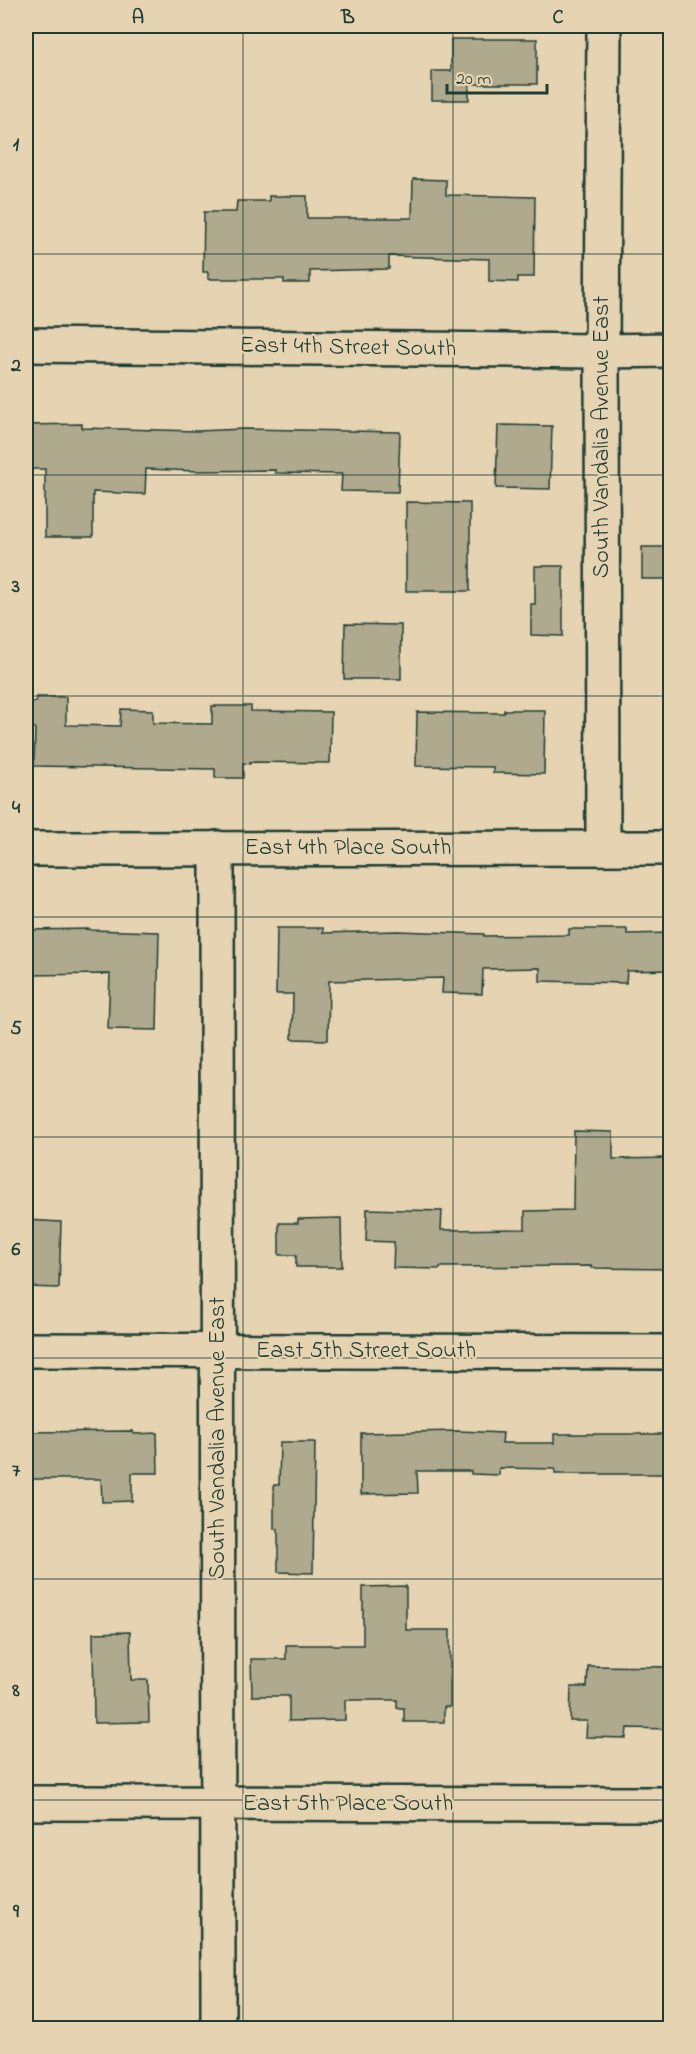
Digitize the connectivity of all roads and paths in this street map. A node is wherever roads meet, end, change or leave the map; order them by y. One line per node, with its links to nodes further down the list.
1 (604, 26): 4 (street, South Vandalia Avenue East)
2 (26, 345): 4 (street, East 4th Street South)
3 (670, 350): 4 (street, East 4th Street South)
4 (602, 351): 6 (street, South Vandalia Avenue East)
5 (217, 848): 6 (street, East 4th Place South); 8 (street, East 4th Place South); 10 (street, South Vandalia Avenue East)
6 (603, 848): 7 (street, East 4th Place South)
7 (670, 848)
8 (26, 849)
9 (26, 1350): 10 (street, East 5th Street South)
10 (218, 1350): 11 (street, East 5th Street South); 13 (street, South Vandalia Avenue East)
11 (670, 1352)
12 (26, 1803): 13 (street, East 5th Place South)
13 (219, 1803): 14 (street, East 5th Place South); 15 (street, South Vandalia Avenue East)
14 (670, 1804)
15 (218, 2028)

